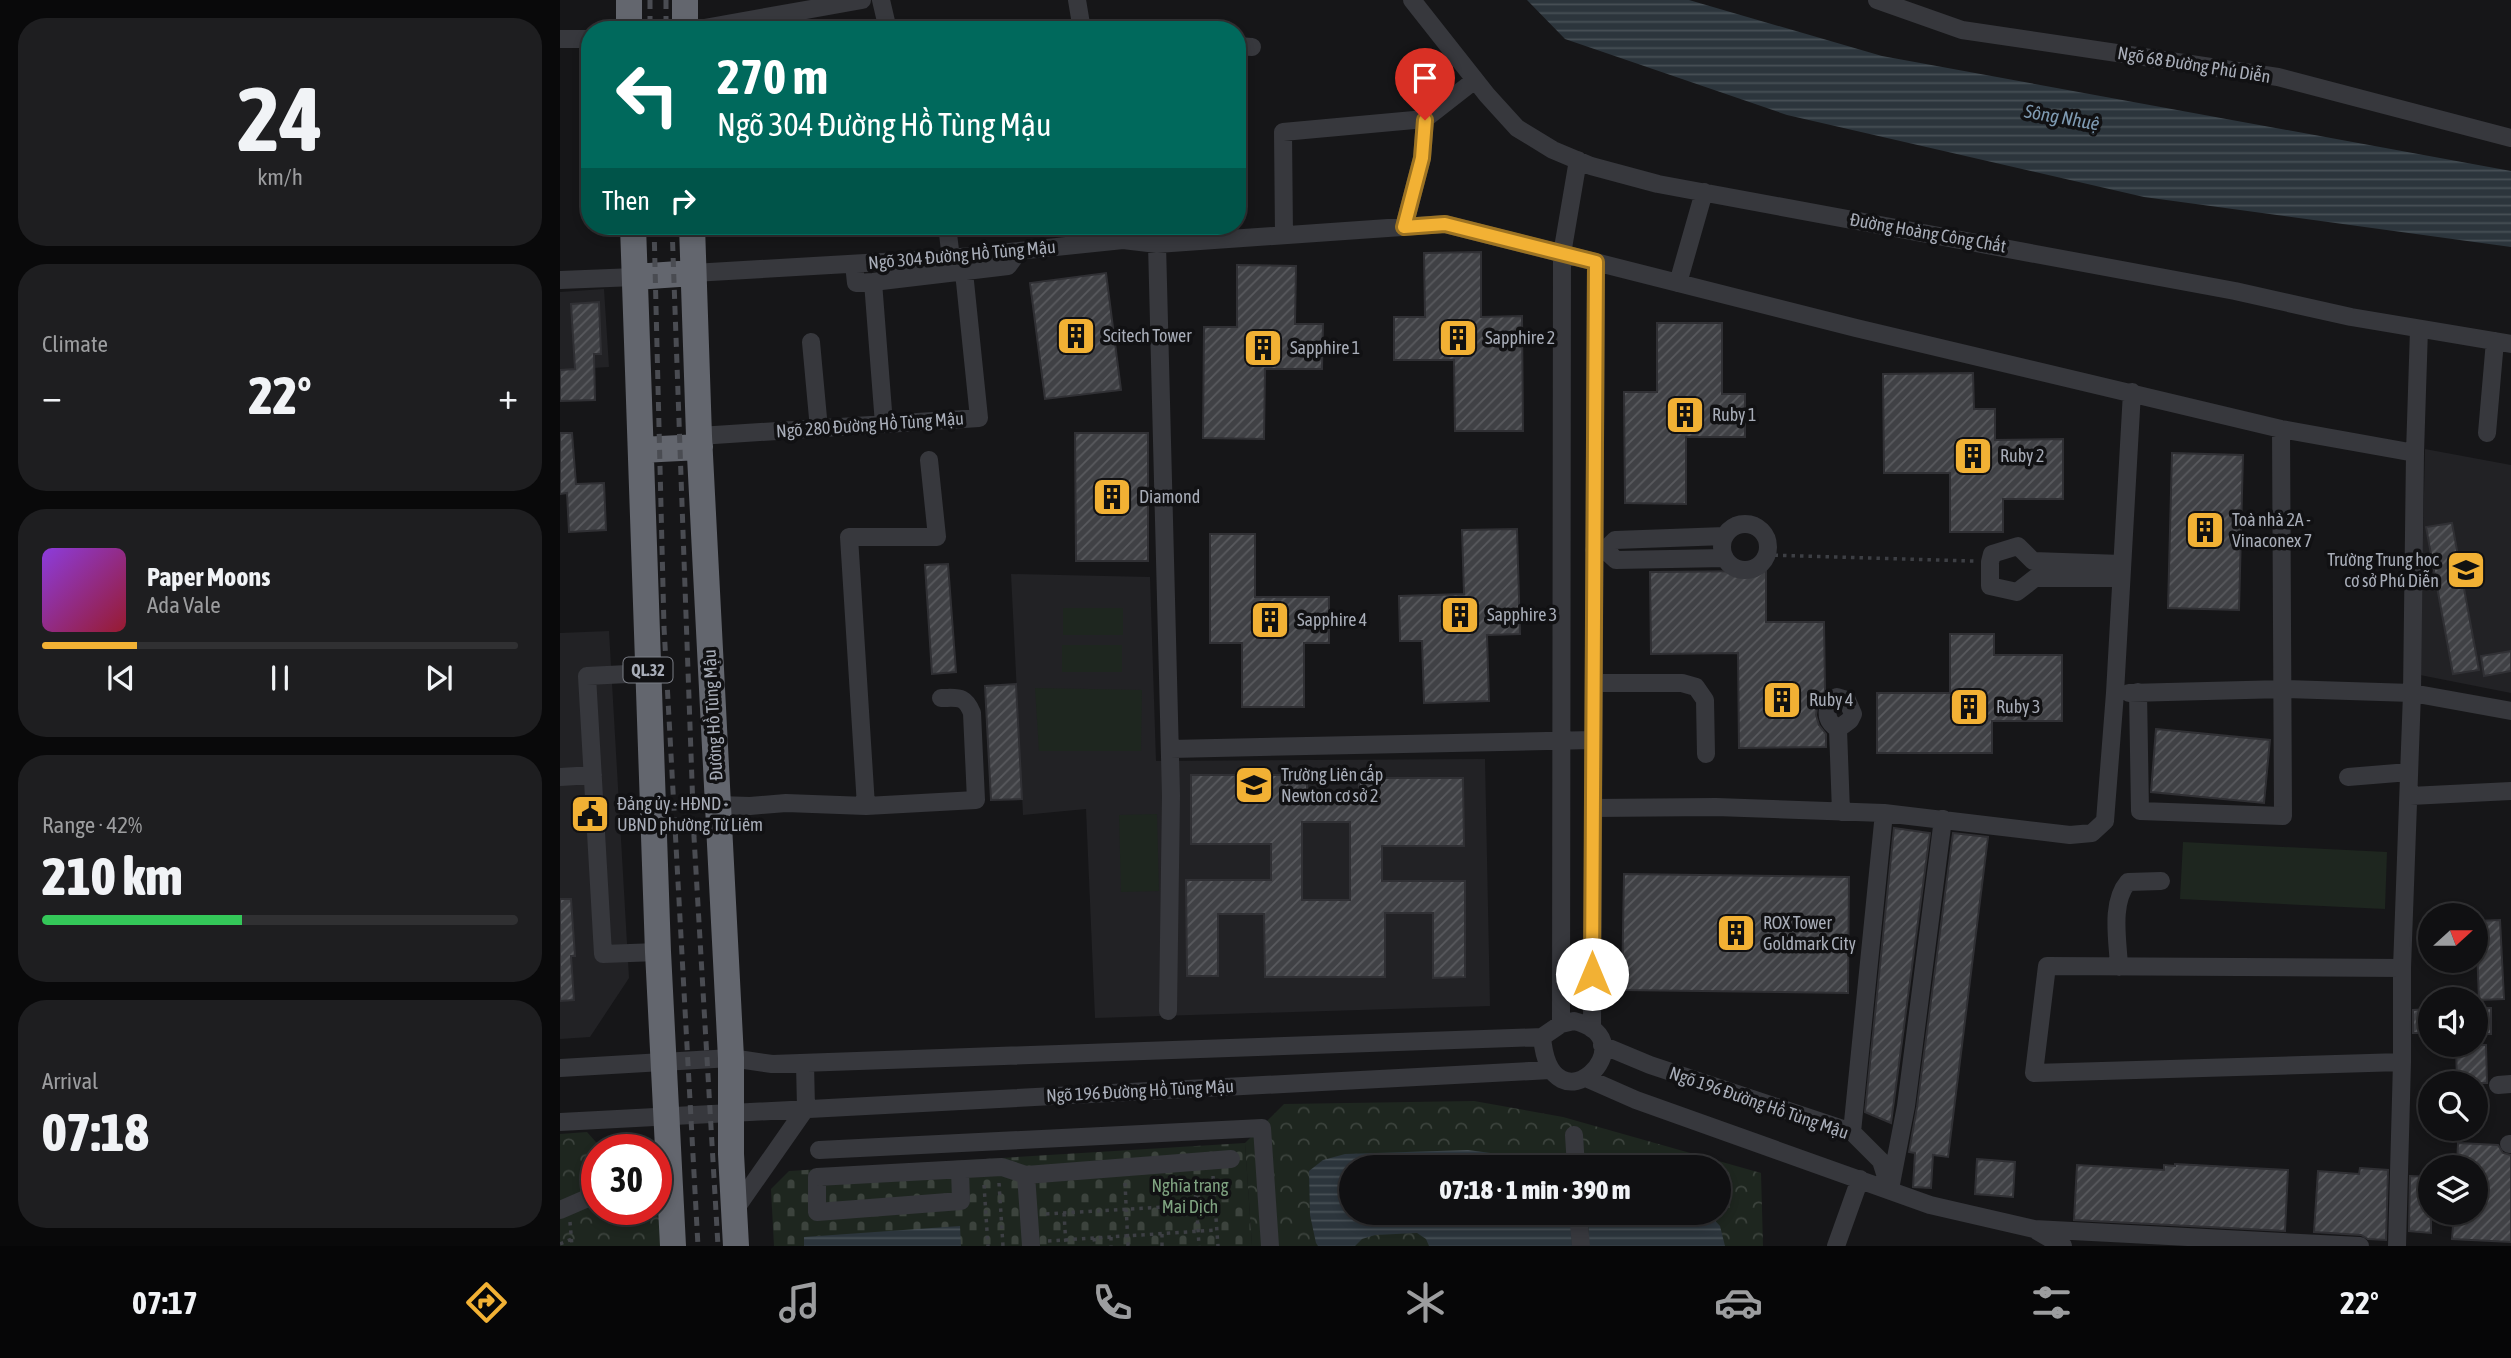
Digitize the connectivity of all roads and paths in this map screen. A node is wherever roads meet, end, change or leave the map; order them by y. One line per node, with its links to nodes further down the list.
1 (629, 0): 8 (highway)
2 (685, 0): 9 (highway)
3 (862, 0): 10 (street)
4 (881, 0): 11 (street)
5 (1077, 0): 12 (street)
6 (1412, 0): 15 (street, Đường Hoàng Công Chất)
7 (1877, 0): 17 (street, Ngõ 68 Đường Phú Diễn)
8 (629, 21)
9 (685, 21)
10 (744, 21)
11 (886, 21)
12 (1080, 21)
13 (560, 39): 14 (street)
14 (581, 39)
15 (1475, 80): 16 (street); 18 (street, Đường Hoàng Công Chất)
16 (1425, 120): 20 (street); 24 (street)
17 (2511, 138)
18 (1578, 160): 19 (street, Đường Hoàng Công Chất); 27 (street)
19 (1704, 192): 36 (street); 37 (street, Đường Hoàng Công Chất)
20 (1404, 227): 24 (street, Ngõ 304 Đường Hồ Tùng Mậu); 27 (street, Ngõ 304 Đường Hồ Tùng Mậu)
21 (634, 235): 33 (highway, QL.32)
22 (692, 235): 32 (highway, Đường Hồ Tùng Mậu)
23 (948, 235): 28 (street)
24 (1284, 235): 25 (street, Ngõ 304 Đường Hồ Tùng Mậu)
25 (1157, 244): 26 (street, Ngõ 304 Đường Hồ Tùng Mậu); 68 (street)
26 (1019, 251): 28 (street, Ngõ 304 Đường Hồ Tùng Mậu); 31 (street)
27 (1562, 254): 29 (street, Ngõ 304 Đường Hồ Tùng Mậu); 50 (street)
28 (951, 258): 30 (street, Ngõ 304 Đường Hồ Tùng Mậu)
29 (1596, 262): 36 (street, Ngõ 304 Đường Hồ Tùng Mậu); 49 (street)
30 (854, 264): 32 (street, Ngõ 304 Đường Hồ Tùng Mậu); 35 (street)
31 (964, 272): 35 (street); 41 (street, Ngõ 280 Đường Hồ Tùng Mậu)
32 (693, 273): 33 (highway); 45 (highway, Đường Hồ Tùng Mậu)
33 (635, 277): 34 (street); 46 (highway, QL.32)
34 (560, 279)
35 (865, 282): 41 (street)
36 (1678, 283): 40 (street, Ngõ 304 Đường Hồ Tùng Mậu)
37 (2419, 329): 39 (street, Đường Hoàng Công Chất); 47 (street)
38 (811, 341): 42 (street)
39 (2503, 343): 44 (street)
40 (2132, 392): 43 (street, Ngõ 304 Đường Hồ Tùng Mậu); 56 (street)
41 (884, 424): 42 (street, Ngõ 280 Đường Hồ Tùng Mậu)
42 (819, 429): 45 (street, Ngõ 280 Đường Hồ Tùng Mậu)
43 (2281, 429): 47 (street, Ngõ 304 Đường Hồ Tùng Mậu); 59 (street)
44 (2487, 433)
45 (700, 442): 46 (highway); 76 (highway, Đường Hồ Tùng Mậu)
46 (640, 450): 57 (highway, QL.32)
47 (2415, 453): 62 (street)
48 (929, 460): 77 (street)
49 (1595, 475): 50 (street); 52 (street)
50 (1562, 477): 67 (street)
51 (1725, 536): 52 (street); 53 (street); 54 (street)
52 (1600, 550): 54 (street); 58 (street)
53 (1766, 555): 54 (street); 55 (path)
54 (1725, 558)
55 (1990, 562): 56 (street); 56 (street)
56 (2122, 571): 61 (street)
57 (648, 673): 71 (street); 83 (highway, QL.32)
58 (1594, 683): 66 (street); 69 (street)
59 (2284, 689): 60 (street); 60 (street); 62 (street)
60 (2138, 692): 61 (street)
61 (2115, 693): 81 (street)
62 (2412, 693): 64 (street); 70 (street)
63 (941, 698): 77 (street)
64 (2511, 711)
65 (1838, 729): 79 (street)
66 (1594, 740): 67 (street); 78 (street)
67 (1561, 741): 68 (street); 87 (street)
68 (1170, 749): 86 (street)
69 (1706, 754)
70 (2409, 772): 72 (street); 75 (street)
71 (593, 775): 73 (street); 83 (street)
72 (2348, 776)
73 (560, 777)
74 (2511, 791): 75 (street)
75 (2410, 796): 85 (street)
76 (718, 805): 77 (street); 91 (highway, Đường Hồ Tùng Mậu)
77 (866, 806)
78 (1593, 808): 79 (street); 88 (street)
79 (1841, 812): 80 (street)
80 (1884, 813): 81 (street); 102 (street)
81 (1943, 819): 116 (street)
82 (2161, 881): 84 (street)
83 (658, 951): 93 (highway, QL.32)
84 (2119, 967): 85 (street); 92 (street)
85 (2402, 968): 92 (street)
86 (1168, 1011)
87 (1561, 1024): 88 (street); 89 (street)
88 (1592, 1029): 90 (street)
89 (1542, 1037): 94 (street); 96 (street)
90 (1602, 1045): 97 (street); 102 (street, Ngõ 196 Đường Hồ Tùng Mậu)
91 (731, 1058): 93 (street); 94 (street); 99 (highway, Đường Hồ Tùng Mậu)
92 (2402, 1062): 154 (street)
93 (663, 1063): 95 (street); 100 (highway, QL.32)
94 (805, 1063): 98 (street)
95 (560, 1068)
96 (1550, 1070): 97 (street); 98 (street, Ngõ 196 Đường Hồ Tùng Mậu)
97 (1586, 1078): 113 (street)
98 (806, 1108): 99 (street, Ngõ 196 Đường Hồ Tùng Mậu); 122 (street)
99 (731, 1112): 100 (street, Ngõ 196 Đường Hồ Tùng Mậu); 122 (highway, Đường Hồ Tùng Mậu)
100 (666, 1116): 101 (street, Ngõ 196 Đường Hồ Tùng Mậu); 103 (highway, QL.32)
101 (560, 1122)
102 (1852, 1132): 116 (street, Ngõ 196 Đường Hồ Tùng Mậu)
103 (665, 1134)
104 (1574, 1135): 106 (street)
105 (818, 1150): 149 (street)
106 (1575, 1155)
107 (1231, 1158): 112 (street)
108 (1194, 1166): 119 (path)
109 (1212, 1166): 118 (path)
110 (960, 1170): 110 (street); 112 (street)
111 (1124, 1171): 120 (path)
112 (1026, 1175): 137 (street)
113 (1860, 1179): 116 (street); 151 (street)
114 (984, 1182): 140 (path)
115 (999, 1183): 141 (path)
116 (1890, 1189): 127 (street)
117 (581, 1201): 121 (street)
118 (1215, 1204): 119 (path); 128 (path)
119 (1196, 1205): 120 (path); 129 (path)
120 (1126, 1209): 123 (path); 131 (path)
121 (560, 1210)
122 (734, 1211): 139 (highway, Đường Hồ Tùng Mậu)
123 (1064, 1213): 124 (path); 135 (path)
124 (1045, 1214)
125 (670, 1225): 138 (highway, QL.32)
126 (1579, 1225): 150 (street)
127 (2034, 1229): 152 (street); 153 (street)
128 (1217, 1230): 129 (path); 148 (path)
129 (1198, 1232): 130 (path); 147 (path)
130 (1161, 1234): 131 (path); 146 (path)
131 (1128, 1236): 132 (path); 145 (path)
132 (1111, 1237): 133 (path); 144 (path)
133 (1094, 1238): 135 (path); 143 (path)
134 (572, 1239): 136 (path)
135 (1065, 1240): 137 (path); 142 (path)
136 (560, 1244)
137 (1039, 1244)
138 (673, 1246)
139 (736, 1246)
140 (988, 1246)
141 (1003, 1246)
142 (1066, 1246)
143 (1095, 1246)
144 (1111, 1246)
145 (1128, 1246)
146 (1162, 1246)
147 (1199, 1246)
148 (1218, 1246)
149 (1270, 1246)
150 (1580, 1246)
151 (1836, 1246)
152 (2063, 1246)
153 (2360, 1246)
154 (2397, 1246)

